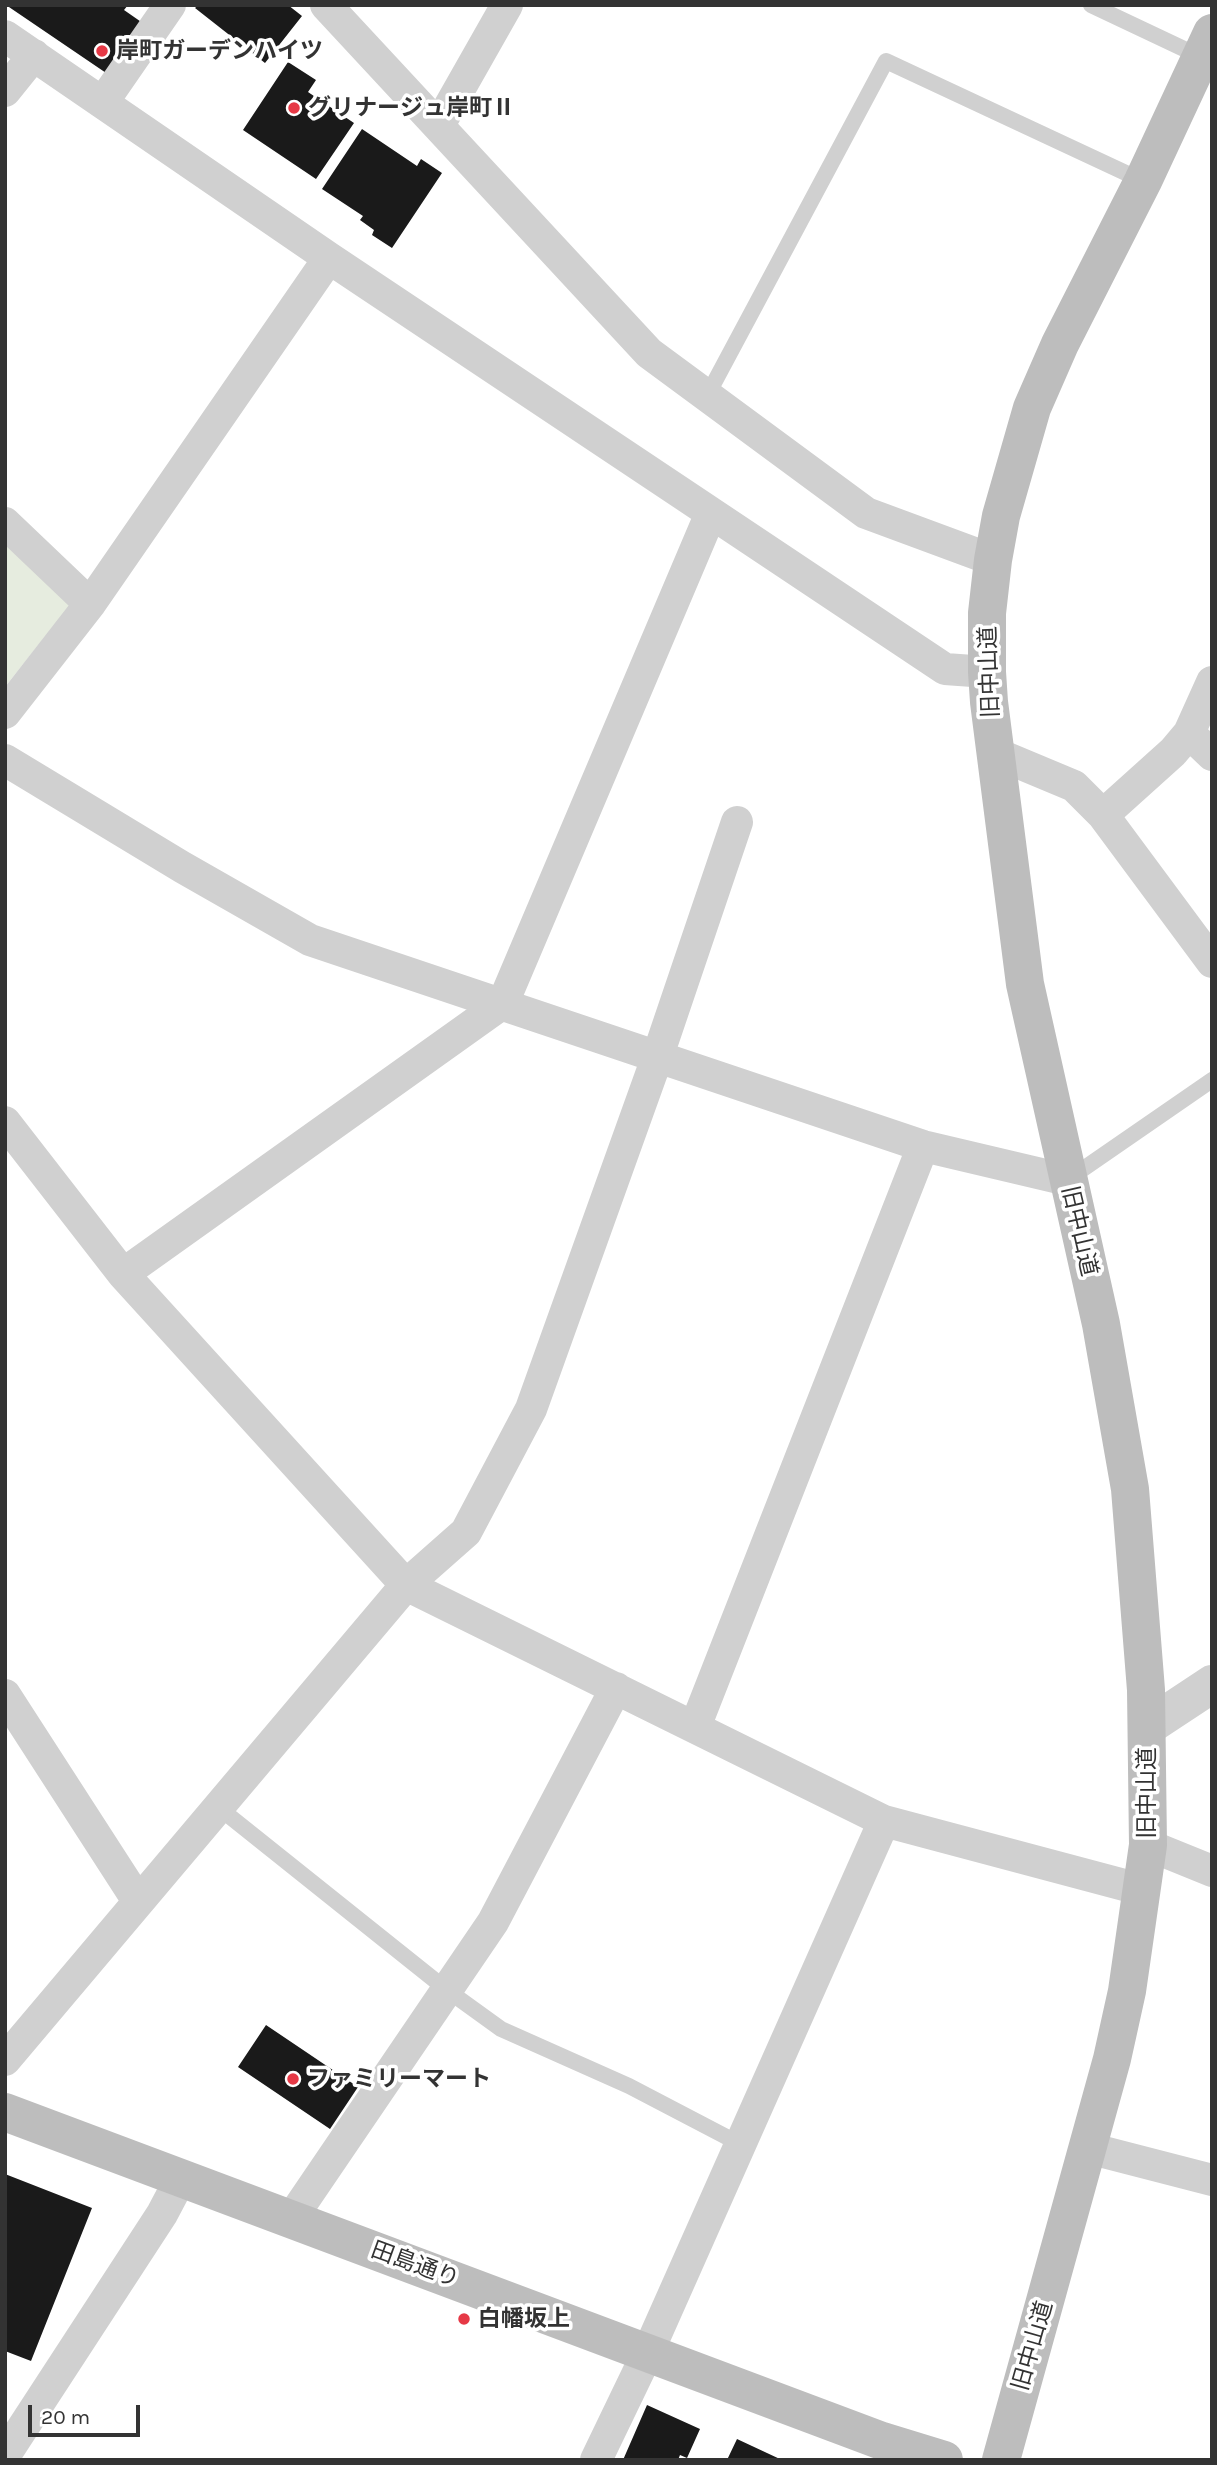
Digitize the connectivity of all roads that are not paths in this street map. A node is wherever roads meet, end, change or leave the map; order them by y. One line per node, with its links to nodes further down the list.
1 (170, 5): 9 (street)
2 (326, 5): 10 (street)
3 (507, 5): 10 (street)
4 (1091, 5): 6 (lane)
5 (5, 36): 7 (street)
6 (1206, 45): 11 (main road, 旧中山道)
7 (34, 55): 8 (street); 9 (street)
8 (5, 91)
9 (103, 103): 12 (street)
10 (439, 125): 13 (street)
11 (1143, 181): 13 (lane); 16 (main road, 旧中山道)
12 (329, 258): 14 (street); 17 (street)
13 (707, 396): 16 (street)
14 (711, 513): 18 (street); 28 (street)
15 (5, 523): 17 (street)
16 (993, 560): 18 (main road, 旧中山道)
17 (90, 604): 20 (street)
18 (986, 672): 22 (main road, 旧中山道)
19 (1212, 682): 21 (street)
20 (5, 713)
21 (1188, 733): 23 (street); 25 (street)
22 (995, 753): 25 (street); 33 (main road, 旧中山道)
23 (1212, 755)
24 (5, 760): 28 (street)
25 (1103, 815): 27 (street)
26 (737, 822): 29 (street)
27 (1209, 953)
28 (503, 1003): 29 (street); 34 (street)
29 (657, 1058): 32 (street); 35 (street)
30 (1212, 1080): 33 (lane)
31 (5, 1122): 34 (street)
32 (923, 1146): 33 (street); 39 (street)
33 (1067, 1180): 40 (main road, 旧中山道)
34 (122, 1274): 35 (street)
35 (406, 1585): 37 (street); 41 (street)
36 (1212, 1684): 40 (street)
37 (616, 1688): 39 (street); 47 (street)
38 (5, 1695): 46 (street)
39 (695, 1727): 42 (street)
40 (1147, 1727): 43 (main road, 旧中山道)
41 (218, 1807): 46 (street); 47 (lane)
42 (884, 1821): 45 (street); 50 (street)
43 (1148, 1844): 44 (street); 45 (main road, 旧中山道)
44 (1212, 1871)
45 (1143, 1891): 51 (main road, 旧中山道)
46 (138, 1901): 48 (street)
47 (447, 1990): 50 (lane); 54 (street)
48 (5, 2060)
49 (5, 2112): 52 (main road, 田島通り)
50 (740, 2144): 55 (street)
51 (1088, 2148): 53 (street); 59 (main road, 旧中山道)
52 (181, 2178): 54 (main road, 田島通り); 56 (street)
53 (1212, 2180)
54 (291, 2219): 55 (main road, 田島通り)
55 (648, 2352): 57 (street); 58 (main road, 田島通り)
56 (5, 2455)
57 (596, 2460)
58 (944, 2460)
59 (1001, 2460)

